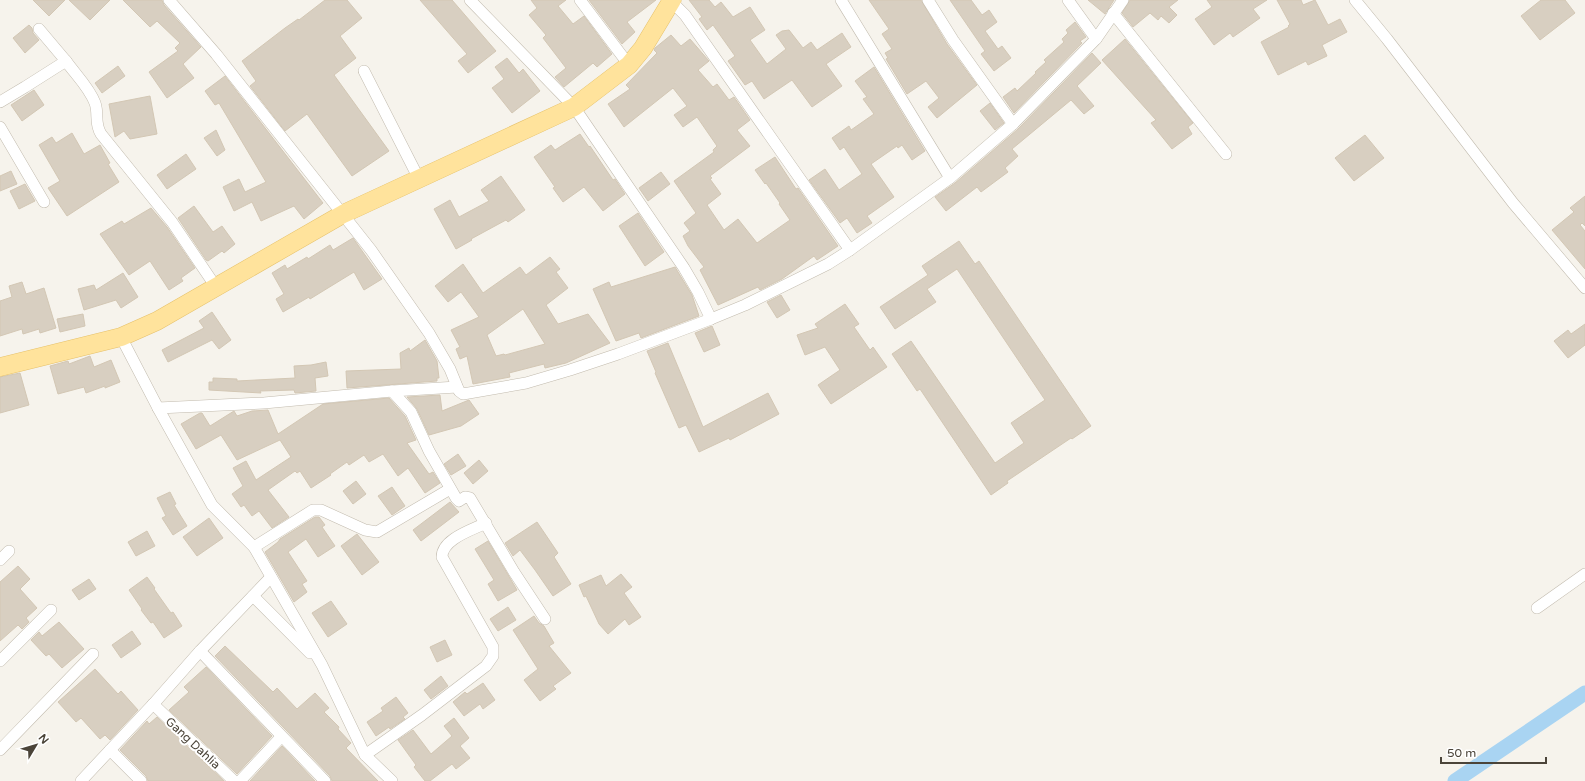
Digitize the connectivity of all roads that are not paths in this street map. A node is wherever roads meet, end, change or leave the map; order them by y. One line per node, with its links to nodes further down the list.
1 (169, 0): 24 (street)
2 (470, 0): 17 (street)
3 (580, 0): 14 (street)
4 (841, 0): 21 (street)
5 (928, 0): 18 (street)
6 (1068, 0): 12 (street)
7 (1123, 0): 10 (street)
8 (1355, 0): 27 (street)
9 (672, 1): 14 (main road); 25 (street)
10 (1113, 13): 12 (street); 20 (street)
11 (39, 28): 13 (street)
12 (1096, 39): 18 (street)
13 (66, 61): 16 (street); 26 (street)
14 (629, 65): 17 (main road)
15 (364, 71): 22 (street)
16 (0, 102)
17 (574, 107): 22 (main road); 28 (street)
18 (1013, 124): 21 (street)
19 (0, 127): 23 (street)
20 (1226, 154)
21 (950, 178): 25 (street)
22 (418, 179): 24 (main road)
23 (44, 202)
24 (343, 214): 26 (main road); 31 (street)
25 (850, 250): 28 (street)
26 (216, 287): 29 (main road)
27 (1585, 288)
28 (711, 319): 31 (street)
29 (121, 337): 30 (main road); 33 (street)
30 (0, 367)
31 (457, 387): 32 (street)
32 (392, 391): 33 (street); 34 (street)
33 (158, 408): 36 (street)
34 (450, 489): 35 (street); 36 (street)
35 (486, 523): 44 (street); 53 (street)
36 (254, 547): 40 (street)
37 (9, 551): 38 (street)
38 (0, 560)
39 (1585, 574): 42 (street)
40 (271, 577): 41 (street); 48 (street)
41 (252, 596): 45 (street); 48 (street)
42 (1537, 608)
43 (51, 610): 47 (street)
44 (545, 619)
45 (200, 651): 49 (street); 50 (street)
46 (93, 654): 51 (street)
47 (0, 661)
48 (322, 665): 53 (street)
49 (153, 704): 52 (street); 56 (street, Gang Dahlia)
50 (281, 737): 57 (street); 58 (street)
51 (0, 750)
52 (110, 750): 54 (street); 55 (street)
53 (365, 755): 59 (street)
54 (81, 781)
55 (142, 781)
56 (234, 781)
57 (240, 781)
58 (325, 781)
59 (392, 781)

